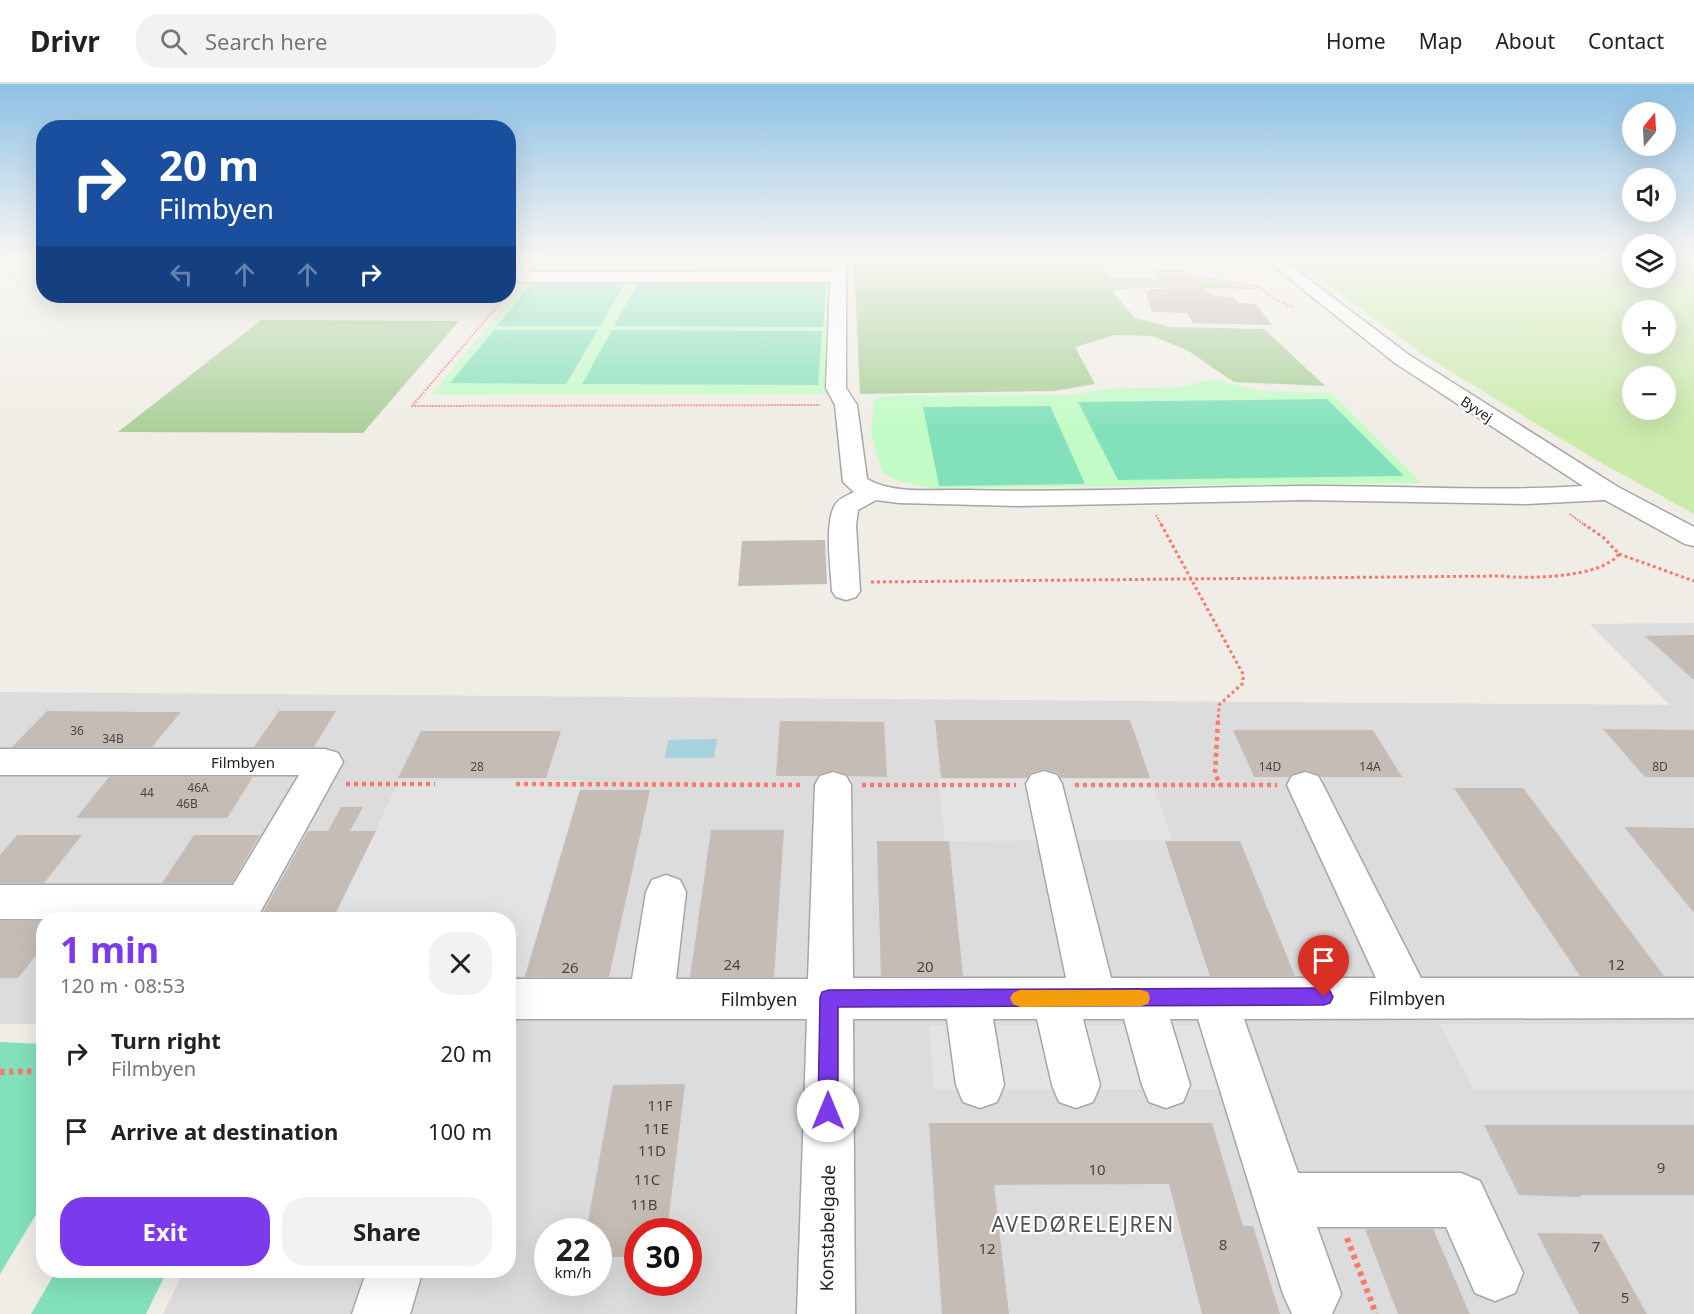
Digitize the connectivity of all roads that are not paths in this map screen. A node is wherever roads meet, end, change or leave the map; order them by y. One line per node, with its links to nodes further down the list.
1 (838, 316): 3 (street)
2 (1347, 316): 4 (street, Byvej)
3 (872, 492): 4 (street); 6 (street)
4 (1609, 492): 5 (street, Byvej)
5 (1694, 538)
6 (846, 586)
7 (0, 762): 13 (street, Filmbyen)
8 (1044, 784): 15 (street)
9 (833, 785): 14 (street, Konstabelgade)
10 (1305, 785): 18 (street)
11 (666, 892): 21 (street)
12 (0, 902): 13 (street, Filmbyen)
13 (239, 910)
14 (829, 998): 21 (street, Filmbyen); 22 (street, Filmbyen); 31 (street, Konstabelgade)
15 (1074, 998): 16 (street, Filmbyen); 22 (street, Filmbyen); 25 (street)
16 (1141, 998): 17 (street, Filmbyen); 24 (street)
17 (1214, 998): 18 (street, Filmbyen); 26 (street)
18 (1408, 998): 19 (street, Filmbyen)
19 (1694, 998)
20 (516, 999): 21 (street, Filmbyen)
21 (651, 999)
22 (967, 999): 23 (street)
23 (980, 1084)
24 (1166, 1084)
25 (1076, 1085)
26 (1281, 1200): 27 (street); 29 (street)
27 (1495, 1273)
28 (392, 1278): 30 (street)
29 (1312, 1294)
30 (381, 1314)
31 (826, 1314)

